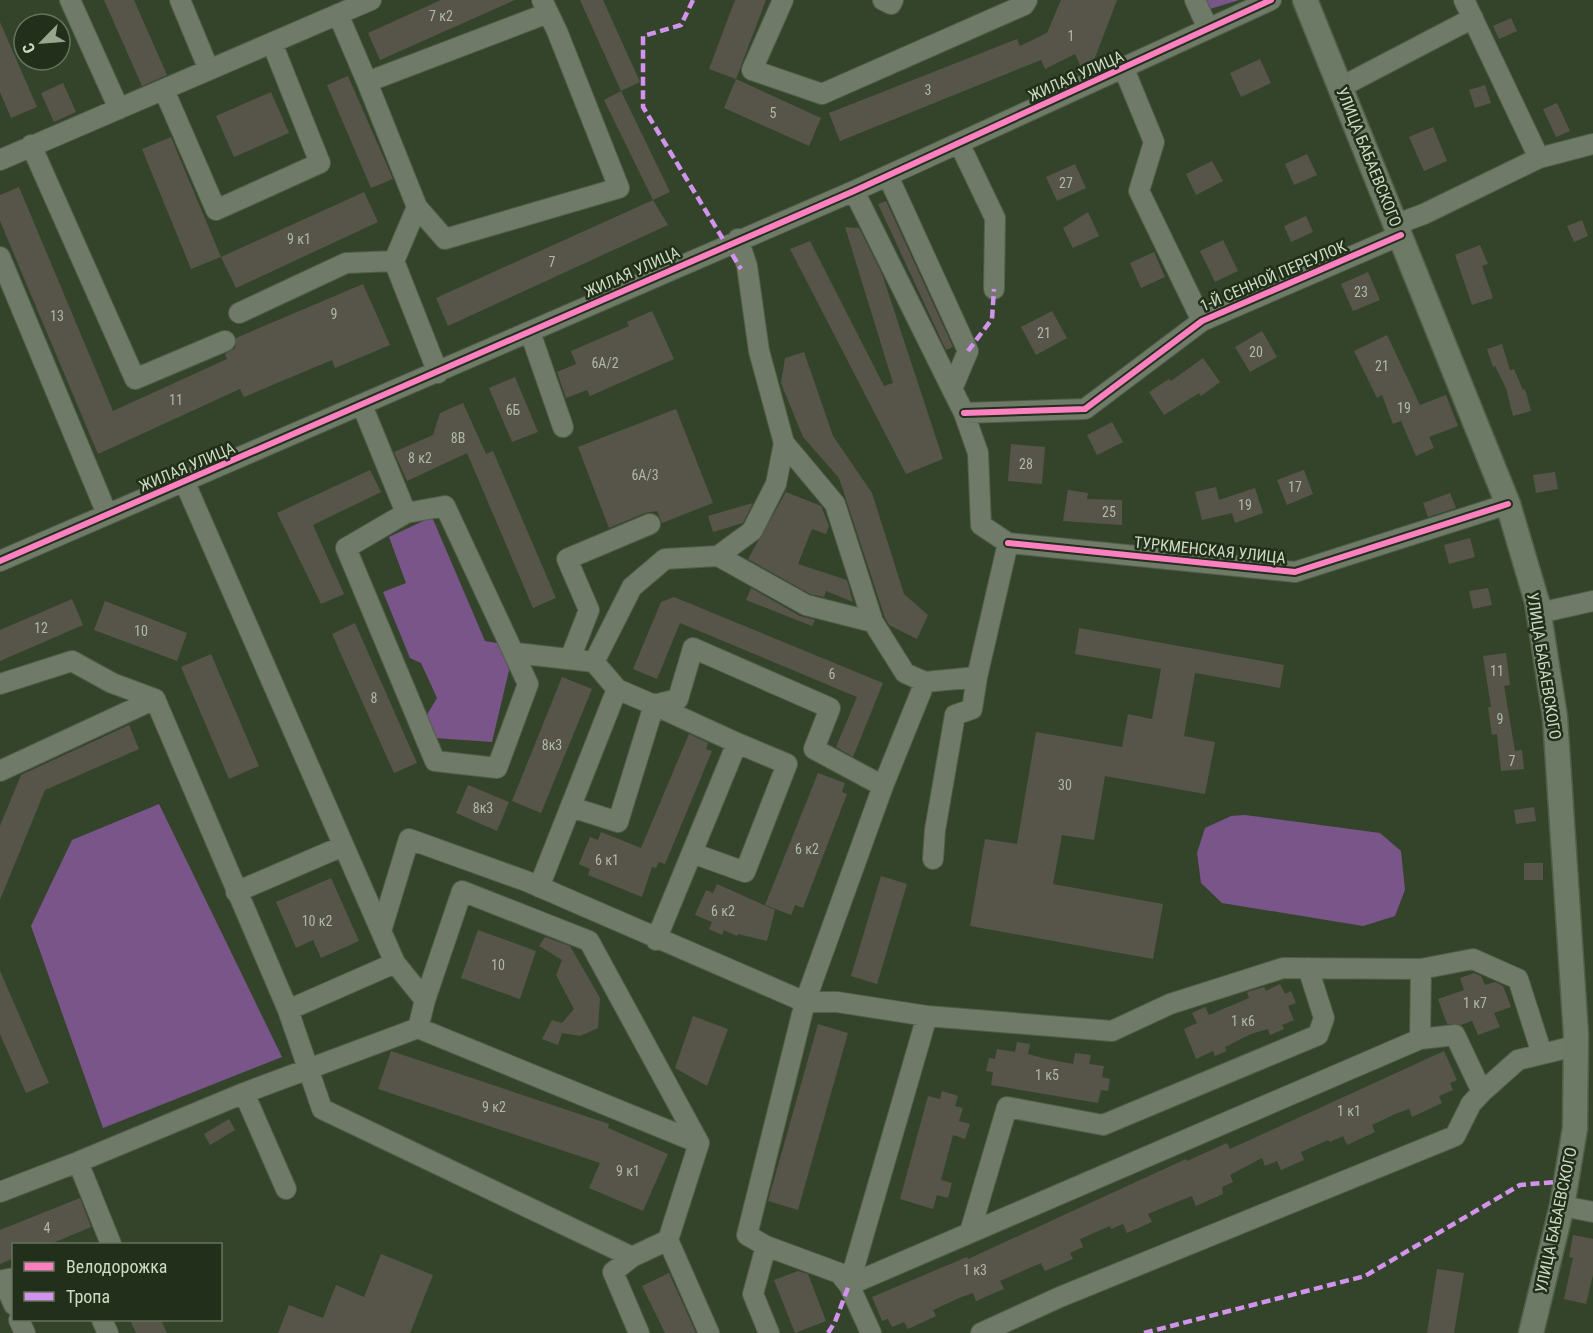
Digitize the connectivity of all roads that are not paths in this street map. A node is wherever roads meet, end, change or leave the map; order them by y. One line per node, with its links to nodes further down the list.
1 (70, 0): 22 (street)
2 (180, 0): 18 (street)
3 (371, 0): 13 (street)
4 (783, 0): 7 (street)
5 (883, 0): 6 (street)
6 (893, 0)
7 (1028, 0)
8 (1195, 0): 15 (street)
9 (1271, 0): 15 (street, ЖИЛАЯ УЛИЦА)
10 (1305, 0): 20 (main road, УЛИЦА БАБАЕВСКОГО)
11 (1464, 0): 14 (street)
12 (545, 6): 19 (street); 30 (street)
13 (338, 14): 16 (street); 19 (street)
14 (1473, 18): 20 (street); 26 (street)
15 (1208, 29): 17 (street, ЖИЛАЯ УЛИЦА)
16 (272, 43): 18 (street); 21 (street)
17 (1124, 69): 23 (street, ЖИЛАЯ УЛИЦА); 37 (street)
18 (209, 70): 21 (street)
19 (367, 82): 30 (street)
20 (1341, 87): 31 (main road, УЛИЦА БАБАЕВСКОГО)
21 (164, 90): 22 (street)
22 (119, 109): 25 (street)
23 (959, 143): 28 (street, ЖИЛАЯ УЛИЦА); 35 (street)
24 (1593, 144): 26 (street, 1-Й СЕННОЙ ПЕРЕУЛОК)
25 (31, 146): 27 (street); 39 (street)
26 (1539, 158): 31 (street, 1-Й СЕННОЙ ПЕРЕУЛОК)
27 (0, 159)
28 (888, 176): 29 (street, ЖИЛАЯ УЛИЦА); 41 (street)
29 (854, 191): 32 (street, ЖИЛАЯ УЛИЦА); 41 (street)
30 (417, 207): 34 (street)
31 (1399, 229): 37 (street, 1-Й СЕННОЙ ПЕРЕУЛОК); 47 (main road, УЛИЦА БАБАЕВСКОГО)
32 (738, 239): 38 (street, ЖИЛАЯ УЛИЦА); 45 (street)
33 (0, 256): 49 (street)
34 (393, 261): 36 (street); 40 (street)
35 (994, 289)
36 (239, 312)
37 (1202, 321): 43 (street, 1-Й СЕННОЙ ПЕРЕУЛОК)
38 (530, 332): 40 (street, ЖИЛАЯ УЛИЦА); 44 (street)
39 (225, 341)
40 (438, 372): 42 (street, ЖИЛАЯ УЛИЦА)
41 (952, 389): 43 (street)
42 (362, 405): 46 (street, ЖИЛАЯ УЛИЦА); 48 (street)
43 (964, 413): 51 (street)
44 (564, 427)
45 (784, 443): 52 (street); 56 (street)
46 (185, 483): 49 (street, ЖИЛАЯ УЛИЦА); 72 (street)
47 (1508, 504): 51 (street, ТУРКМЕНСКАЯ УЛИЦА); 55 (main road, УЛИЦА БАБАЕВСКОГО)
48 (406, 513): 57 (street); 57 (street)
49 (108, 514): 53 (street, ЖИЛАЯ УЛИЦА)
50 (650, 524): 58 (street)
51 (1008, 543): 60 (street)
52 (718, 556): 56 (street); 59 (street)
53 (0, 561)
54 (1593, 601): 55 (street)
55 (1539, 613): 88 (main road, УЛИЦА БАБАЕВСКОГО)
56 (873, 622): 61 (street)
57 (516, 653): 58 (street)
58 (570, 659): 59 (street)
59 (594, 662): 63 (street)
60 (977, 677): 61 (street); 74 (street)
61 (925, 682): 70 (street)
62 (0, 684): 64 (street)
63 (617, 689): 65 (street); 71 (street)
64 (155, 699): 69 (street); 76 (street)
65 (654, 705): 66 (street); 67 (street); 71 (street)
66 (737, 743): 68 (street); 73 (street)
67 (814, 749): 68 (street); 70 (street)
68 (787, 764): 73 (street)
69 (0, 771)
70 (883, 786): 83 (street)
71 (571, 807): 75 (street)
72 (344, 846): 76 (street); 77 (street)
73 (692, 853): 78 (street)
74 (933, 859)
75 (539, 887): 77 (street); 78 (street)
76 (236, 892): 84 (street)
77 (381, 931): 79 (street)
78 (656, 940): 83 (street)
79 (395, 963): 82 (street); 84 (street)
80 (1308, 968): 81 (street); 85 (street); 99 (street)
81 (1421, 969): 87 (street); 89 (street)
82 (425, 1000): 86 (street); 93 (street)
83 (805, 1002): 85 (street); 102 (street)
84 (288, 1010): 90 (street)
85 (927, 1016): 105 (street)
86 (418, 1028): 90 (street); 93 (street)
87 (1420, 1039): 91 (street); 99 (street)
88 (1575, 1046): 89 (street); 97 (main road, УЛИЦА БАБАЕВСКОГО)
89 (1542, 1054): 91 (street)
90 (308, 1067): 92 (street); 103 (street)
91 (1482, 1092): 111 (street)
92 (244, 1093): 94 (street); 95 (street)
93 (699, 1143): 100 (street)
94 (78, 1162): 96 (street); 101 (street)
95 (285, 1189)
96 (0, 1192)
97 (1562, 1206): 98 (street); 112 (main road, УЛИЦА БАБАЕВСКОГО)
98 (1593, 1212)
99 (970, 1232): 105 (street)
100 (668, 1240): 103 (street); 108 (street)
101 (110, 1243)
102 (766, 1246): 105 (street); 109 (street)
103 (632, 1257): 107 (street)
104 (12, 1278): 106 (street)
105 (849, 1285): 110 (street)
106 (12, 1300)
107 (639, 1333)
108 (709, 1333)
109 (768, 1333)
110 (871, 1333)
111 (981, 1333)
112 (1531, 1333)

